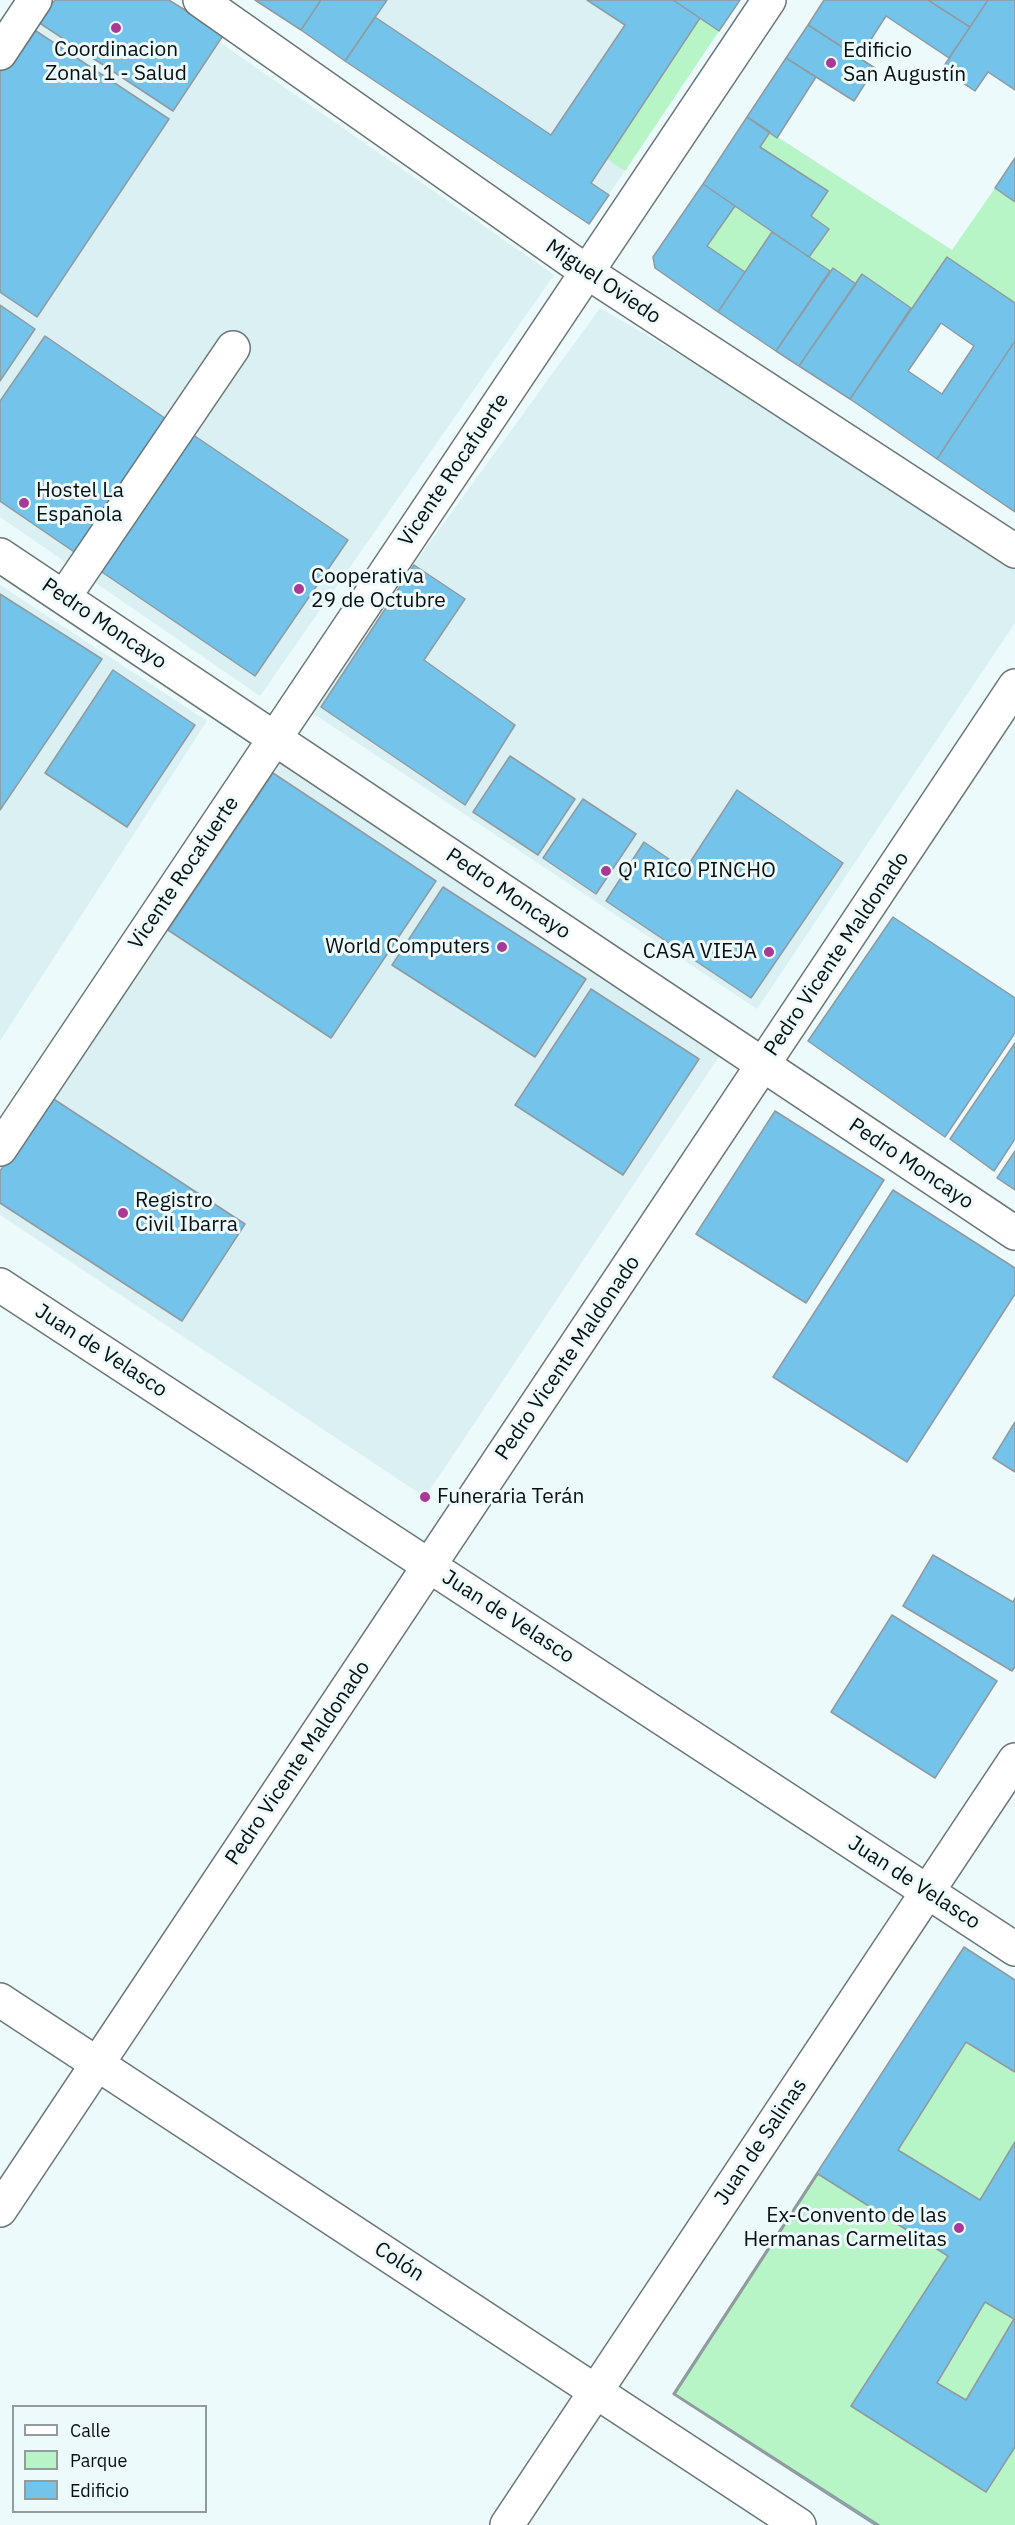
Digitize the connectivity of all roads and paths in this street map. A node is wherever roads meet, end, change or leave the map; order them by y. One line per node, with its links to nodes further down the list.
1 (35, 0): 4 (street)
2 (200, 0): 5 (street, Miguel Oviedo)
3 (769, 0): 5 (street, Vicente Rocafuerte)
4 (0, 53)
5 (586, 272): 7 (street, Miguel Oviedo); 11 (street, Vicente Rocafuerte)
6 (233, 348): 9 (street)
7 (1015, 551)
8 (0, 555): 9 (street, Pedro Moncayo)
9 (64, 597): 11 (street, Pedro Moncayo)
10 (1015, 686): 12 (street, Pedro Vicente Maldonado)
11 (274, 738): 12 (street, Pedro Moncayo); 13 (street, Vicente Rocafuerte)
12 (763, 1065): 14 (street, Pedro Moncayo); 16 (street, Pedro Vicente Maldonado)
13 (0, 1149)
14 (1015, 1233)
15 (0, 1285): 16 (street, Juan de Velasco)
16 (429, 1566): 18 (street, Juan de Velasco); 21 (street, Pedro Vicente Maldonado)
17 (1015, 1760): 18 (street, Juan de Salinas)
18 (928, 1892): 19 (street, Juan de Velasco); 23 (street, Juan de Salinas)
19 (1015, 1949)
20 (0, 2000): 21 (street, Colón)
21 (97, 2064): 22 (street, Pedro Vicente Maldonado); 23 (street, Colón)
22 (0, 2210)
23 (595, 2391): 24 (street, Juan de Salinas); 25 (street, Colón)
24 (507, 2525)
25 (799, 2525)

